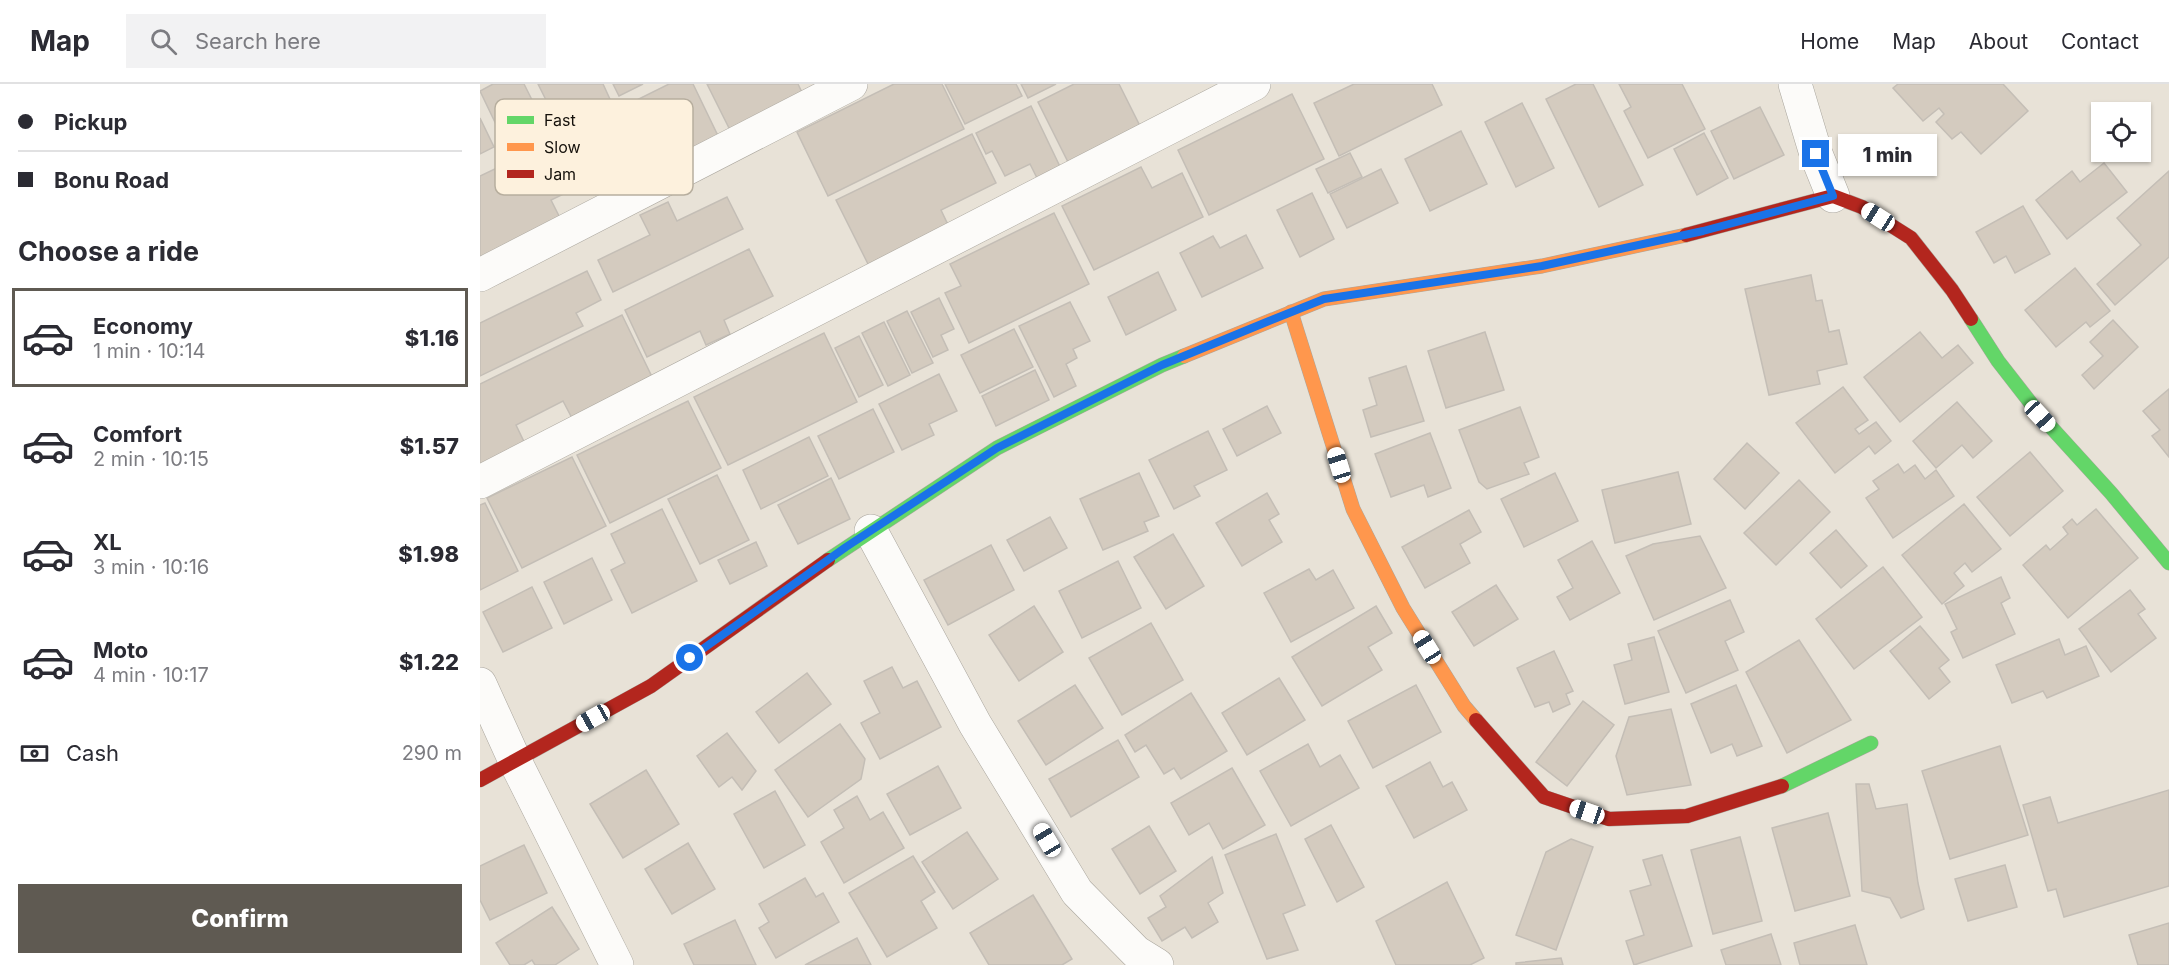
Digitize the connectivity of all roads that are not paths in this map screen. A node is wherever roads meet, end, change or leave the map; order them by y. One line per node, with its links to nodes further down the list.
1 (851, 84): 4 (street)
2 (1254, 84): 9 (street)
3 (1795, 84): 6 (street)
4 (693, 165)
5 (635, 195): 7 (street)
6 (1833, 196): 8 (street); 11 (street)
7 (480, 275)
8 (1291, 312): 10 (street); 13 (street)
9 (480, 482)
10 (871, 531): 14 (street); 17 (street)
11 (2169, 563)
12 (480, 684): 14 (street)
13 (1871, 743)
14 (515, 761): 15 (street); 16 (street)
15 (480, 780)
16 (617, 965)
17 (1157, 965)

